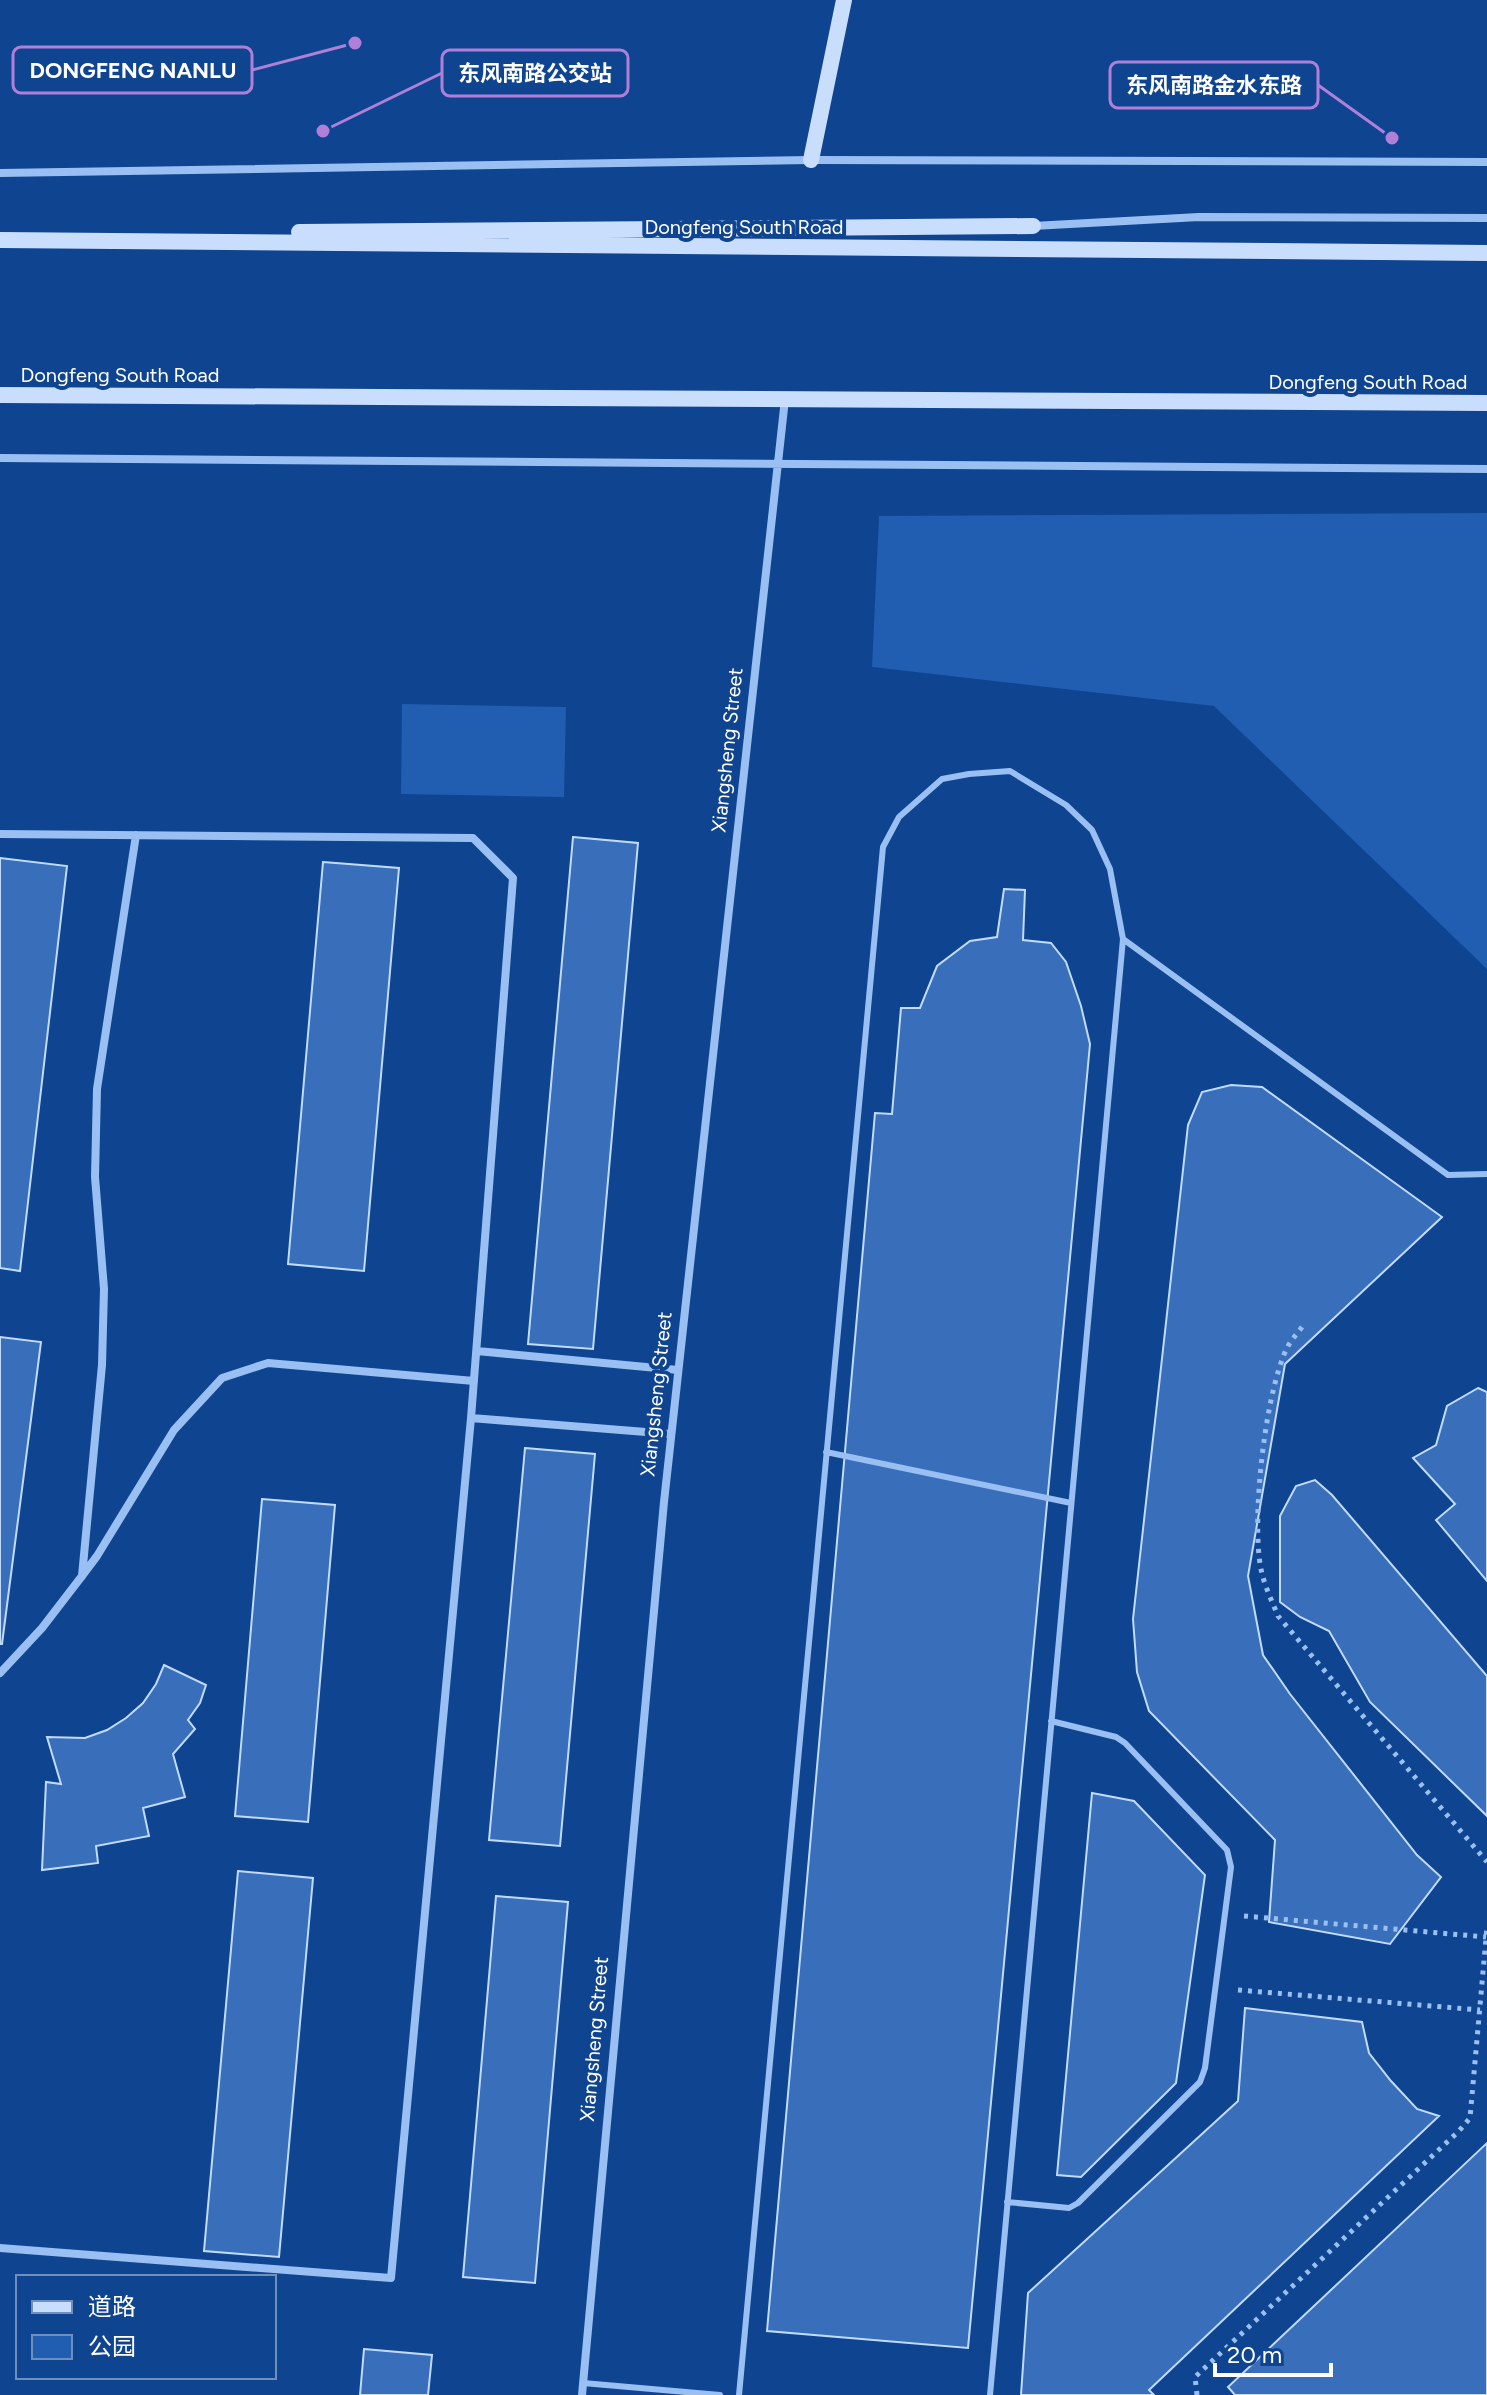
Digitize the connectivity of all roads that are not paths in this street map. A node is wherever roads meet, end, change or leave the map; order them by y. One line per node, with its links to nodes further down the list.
1 (844, 0): 2 (main road)
2 (811, 160): 3 (street); 4 (street)
3 (1487, 162)
4 (0, 173)
5 (1487, 218): 6 (street)
6 (1033, 226): 7 (main road)
7 (0, 238): 8 (main road, Dongfeng South Road)
8 (1487, 253)
9 (0, 395): 10 (main road, Dongfeng South Road)
10 (785, 398): 11 (main road, Dongfeng South Road); 13 (street, Xiangsheng Street)
11 (1487, 403)
12 (0, 458): 13 (street)
13 (778, 464): 14 (street); 20 (street, Xiangsheng Street)
14 (1487, 469)
15 (0, 834): 16 (street)
16 (136, 835): 19 (street); 26 (street)
17 (1123, 939): 18 (lane); 24 (lane); 25 (lane)
18 (1487, 1174)
19 (477, 1351): 20 (street); 21 (street)
20 (678, 1370): 23 (street, Xiangsheng Street)
21 (474, 1381): 22 (street); 26 (street)
22 (471, 1418): 23 (street); 30 (street)
23 (671, 1434): 31 (street, Xiangsheng Street)
24 (826, 1452): 25 (lane); 34 (lane)
25 (1071, 1503): 28 (lane)
26 (82, 1576): 27 (street)
27 (0, 1673)
28 (1051, 1721): 29 (lane); 29 (lane)
29 (1007, 2202): 35 (lane)
30 (0, 2248)
31 (583, 2383): 32 (street, Xiangsheng Street); 33 (lane)
32 (582, 2395)
33 (720, 2395)
34 (739, 2395)
35 (990, 2395)

